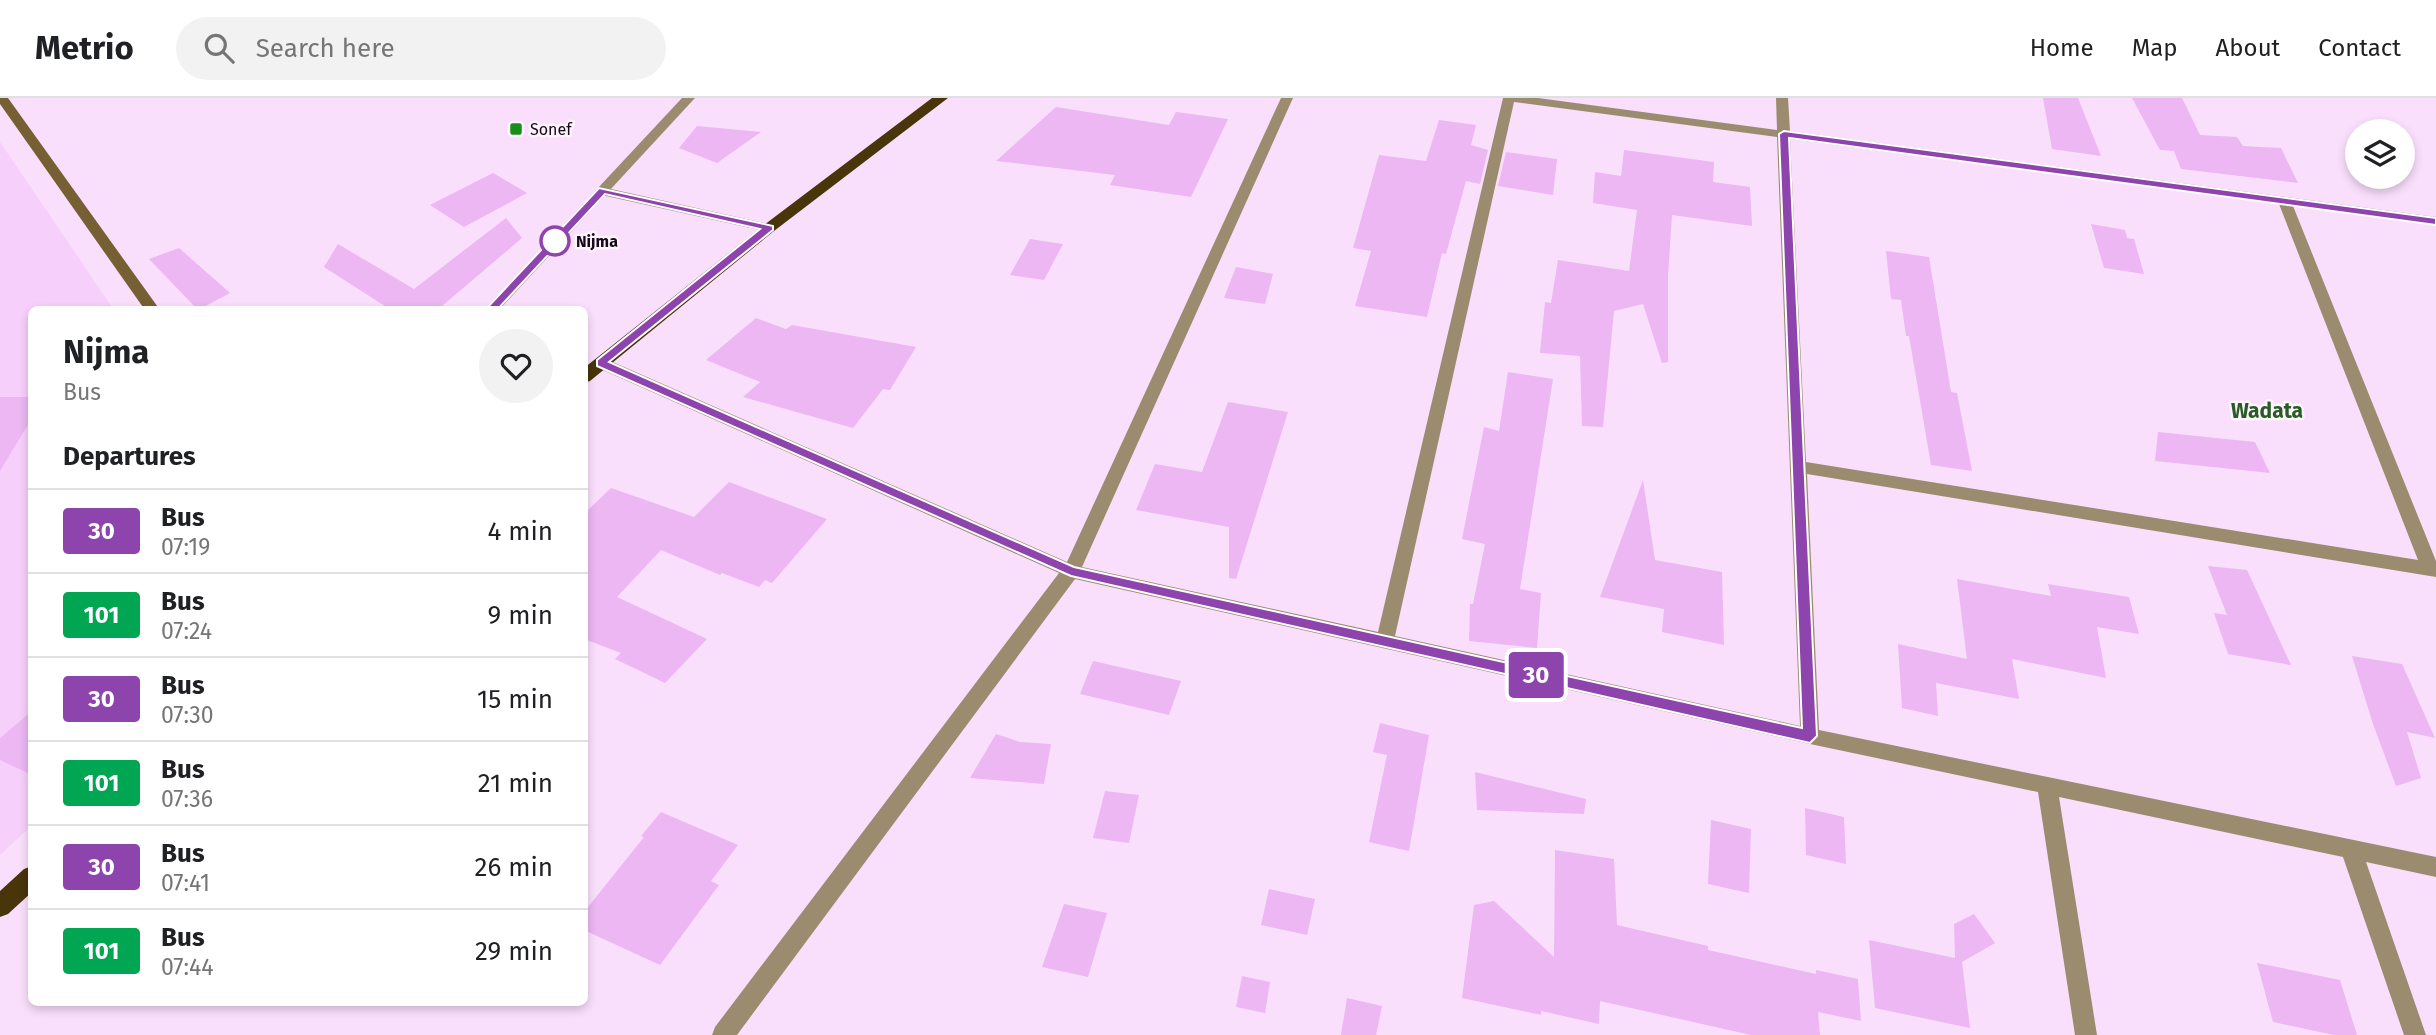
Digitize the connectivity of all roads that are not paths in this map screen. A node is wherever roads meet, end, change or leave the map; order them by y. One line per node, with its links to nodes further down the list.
1 (2, 98): 12 (main road)
2 (689, 98): 8 (street)
3 (941, 98): 11 (highway)
4 (1287, 98): 18 (street)
5 (1510, 98): 7 (street); 19 (street)
6 (1782, 98): 7 (street)
7 (1784, 134): 9 (street); 16 (street)
8 (602, 191): 11 (street); 13 (street)
9 (2284, 201): 10 (street); 17 (street)
10 (2436, 221)
11 (769, 228): 14 (highway)
12 (150, 306)
13 (495, 306)
14 (601, 363): 15 (highway); 18 (street)
15 (588, 374)
16 (1799, 467): 17 (street); 20 (street)
17 (2434, 570)
18 (1071, 571): 19 (street); 26 (street)
19 (1385, 640): 20 (street)
20 (1810, 736): 21 (street)
21 (2047, 786): 22 (street); 27 (street)
22 (2351, 849): 23 (street); 28 (street)
23 (2436, 867)
24 (28, 880): 25 (highway)
25 (0, 906)
26 (723, 1035)
27 (2086, 1035)
28 (2415, 1035)

